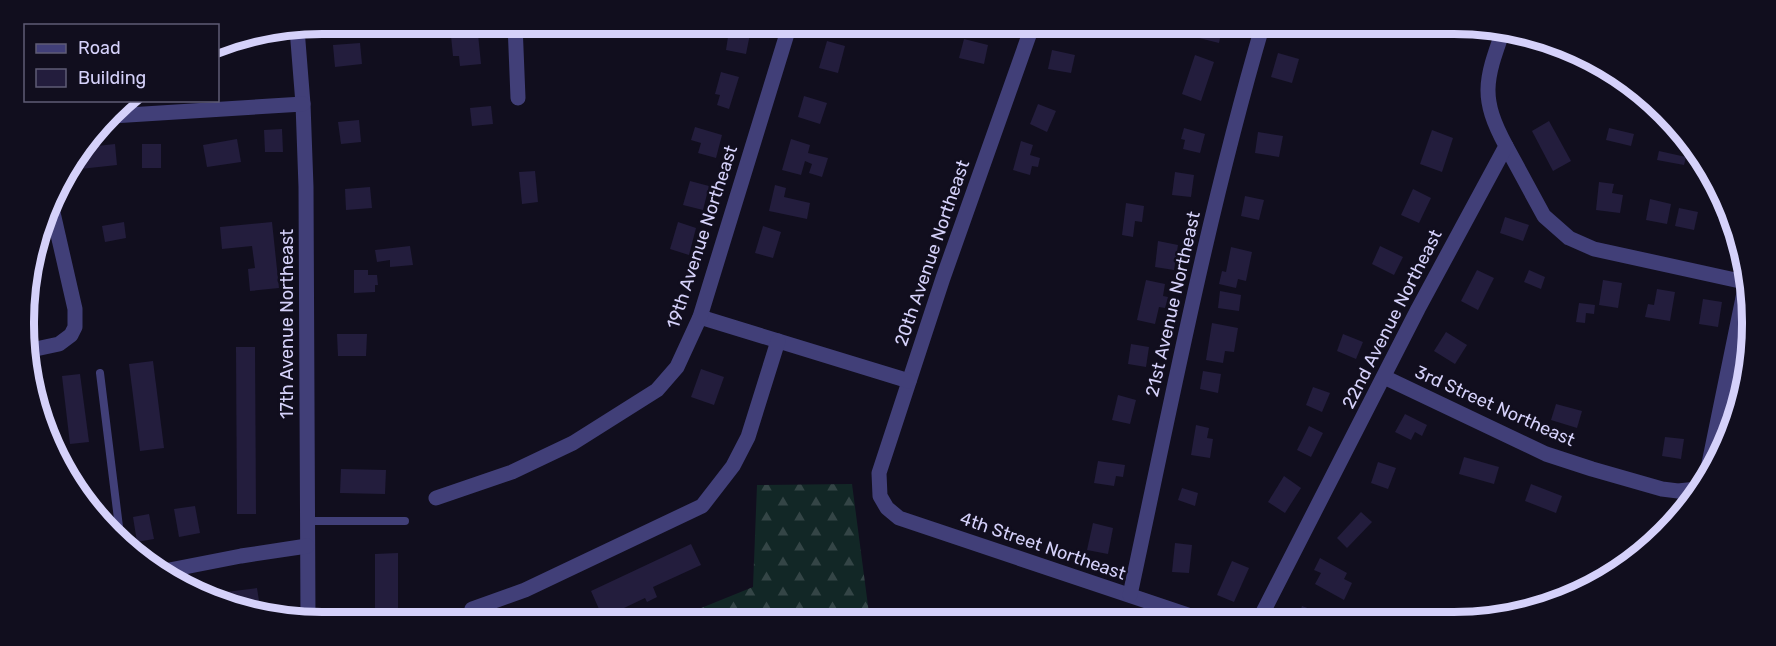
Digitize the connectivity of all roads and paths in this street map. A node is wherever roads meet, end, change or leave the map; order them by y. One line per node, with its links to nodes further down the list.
1 (515, 34): 7 (street)
2 (787, 34): 14 (street, 19th Avenue Northeast)
3 (1030, 34): 19 (street, 20th Avenue Northeast)
4 (1260, 34): 29 (street, 21st Avenue Northeast)
5 (298, 36): 8 (street, 17th Avenue Northeast)
6 (1500, 39): 10 (street)
7 (518, 98)
8 (303, 104): 9 (street); 24 (street, 17th Avenue Northeast)
9 (123, 115)
10 (1506, 146): 12 (street); 18 (street, 22nd Avenue Northeast)
11 (54, 218): 16 (street)
12 (1738, 281)
13 (1741, 313): 20 (street, 3rd Street Northeast)
14 (700, 316): 15 (street); 23 (street, 19th Avenue Northeast)
15 (778, 340): 19 (street); 30 (street)
16 (36, 349)
17 (100, 373): 26 (lane)
18 (1384, 377): 21 (street, 3rd Street Northeast); 33 (street, 22nd Avenue Northeast)
19 (909, 381): 22 (street, 20th Avenue Northeast)
20 (1712, 452)
21 (1688, 491)
22 (880, 496): 29 (street, 4th Street Northeast)
23 (436, 498)
24 (306, 521): 25 (lane); 27 (street, 17th Avenue Northeast)
25 (405, 521)
26 (119, 527)
27 (307, 546): 28 (street); 31 (street, 17th Avenue Northeast)
28 (174, 570)
29 (1130, 596): 32 (street, 4th Street Northeast)
30 (472, 609)
31 (308, 611)
32 (1179, 612)
33 (1263, 612)

